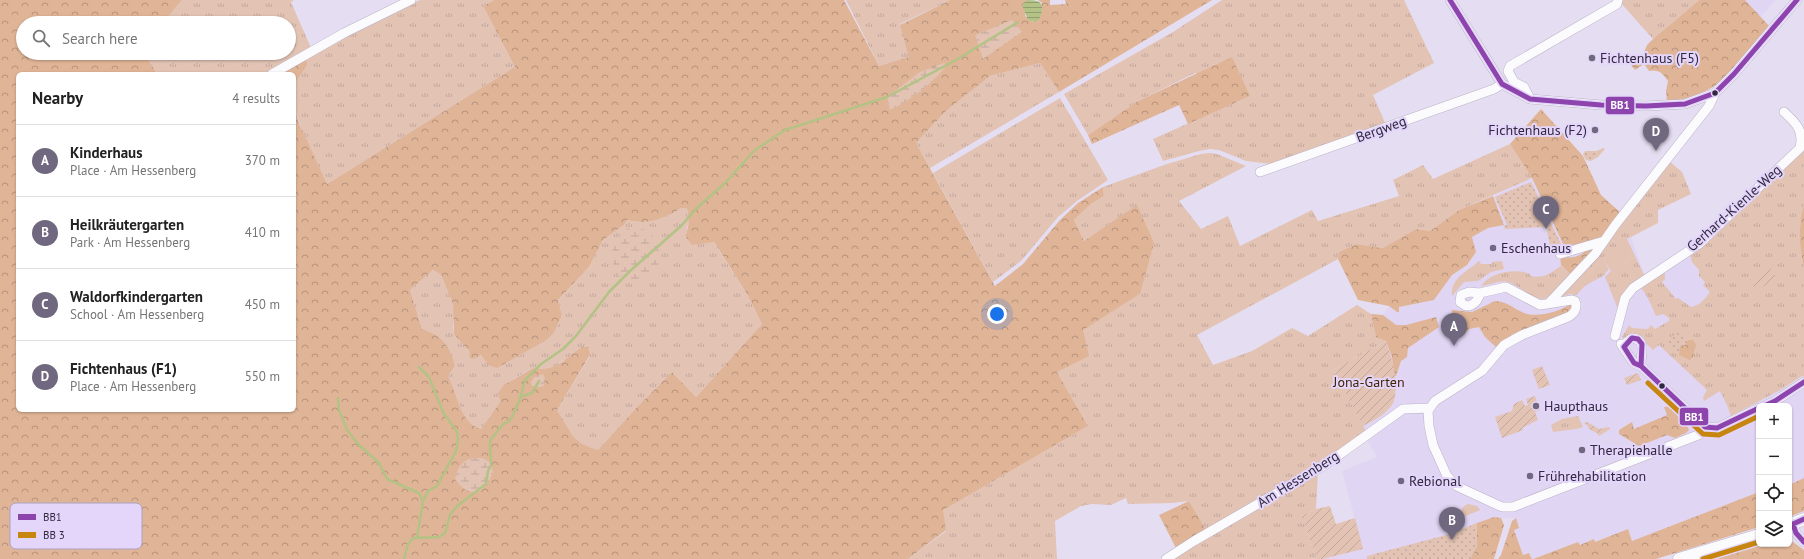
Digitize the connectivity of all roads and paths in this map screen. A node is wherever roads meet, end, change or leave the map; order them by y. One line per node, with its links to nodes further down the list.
1 (411, 0): 5 (street)
2 (1450, 0): 6 (street)
3 (1618, 0): 8 (street)
4 (1797, 0): 7 (street)
5 (276, 72)
6 (1502, 84): 8 (street); 10 (street, Bergweg)
7 (1715, 93): 8 (street); 11 (street)
8 (1530, 99)
9 (1784, 112): 16 (street, Gerhard-Kienle-Weg)
10 (1260, 172)
11 (1604, 241): 12 (street); 14 (street)
12 (1560, 254)
13 (1480, 293): 14 (street)
14 (1548, 304): 21 (street)
15 (1625, 326): 16 (street)
16 (1615, 336): 17 (street)
17 (1624, 347): 18 (street); 18 (street)
18 (1641, 363): 23 (street)
19 (1804, 382): 20 (street)
20 (1771, 403)
21 (1430, 408): 23 (street); 27 (street, Am Hessenberg)
22 (1756, 409): 23 (street)
23 (1705, 427)
24 (1795, 523): 26 (street)
25 (1756, 536): 28 (main road)
26 (1804, 542)
27 (1166, 559)
28 (1679, 559)

